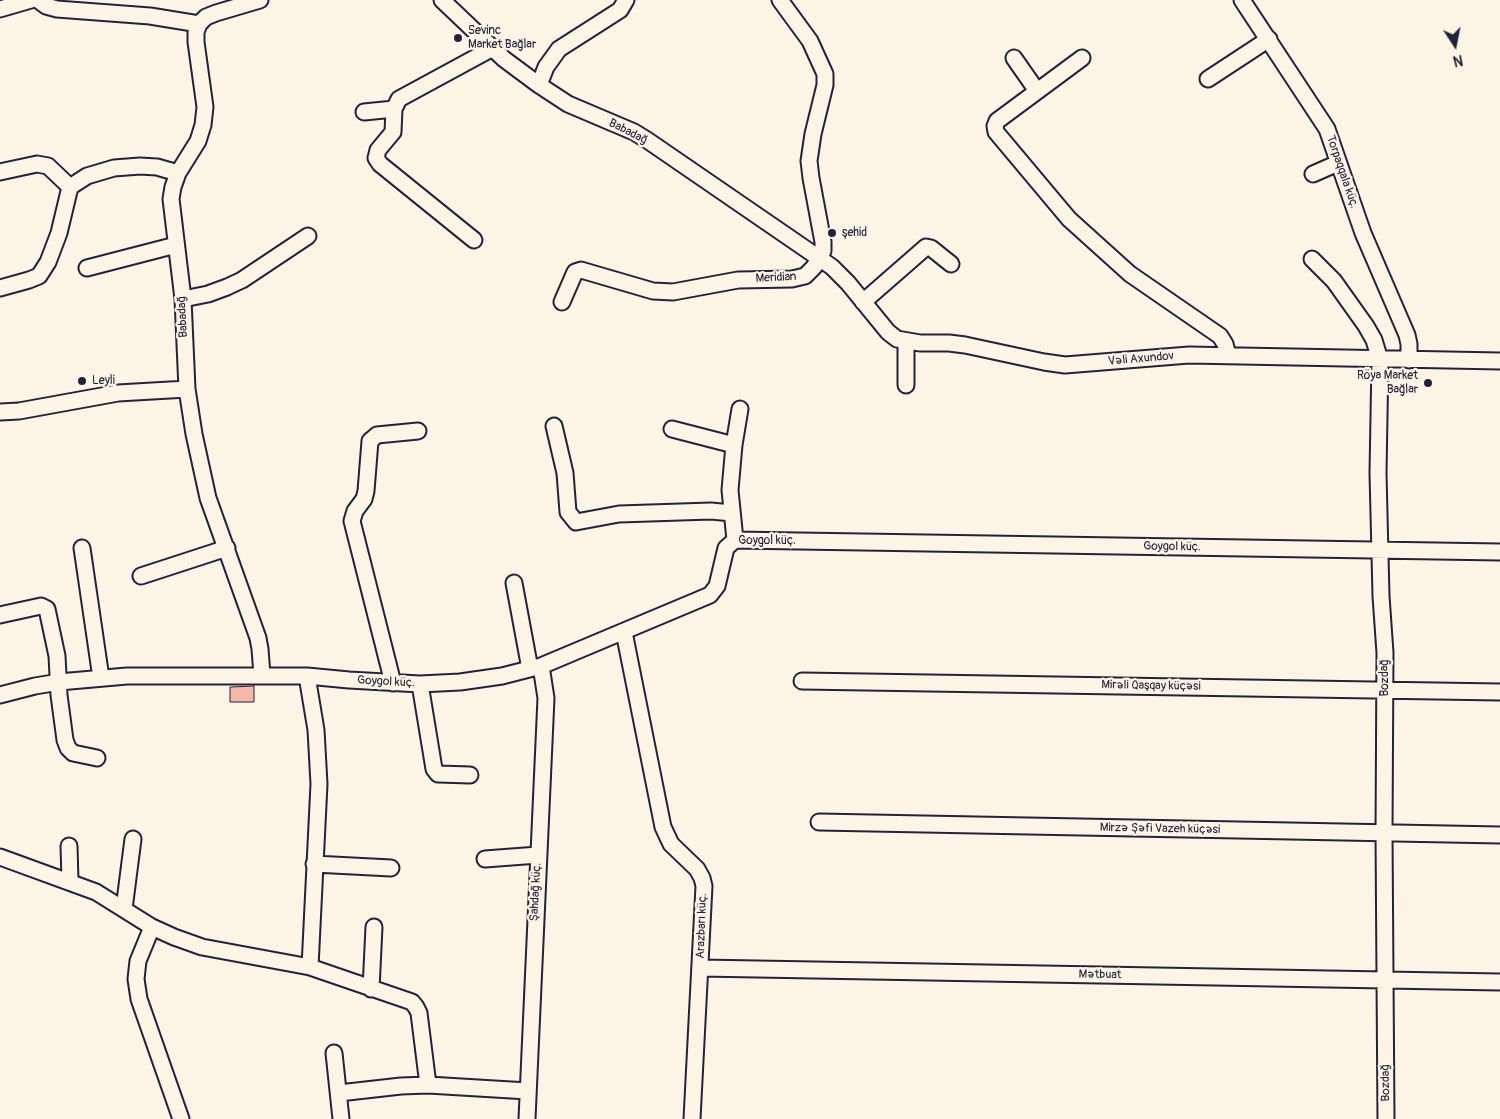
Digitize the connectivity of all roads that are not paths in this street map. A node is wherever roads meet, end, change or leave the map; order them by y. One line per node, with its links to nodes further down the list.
1 (31, 0): 8 (street)
2 (38, 0): 9 (street)
3 (260, 0): 9 (street)
4 (442, 0): 11 (street, Babadağ)
5 (626, 0): 15 (street)
6 (780, 0): 27 (street)
7 (1242, 0): 10 (street, Torpaqqala küç.)
8 (0, 9)
9 (199, 24): 21 (street, Babadağ)
10 (1269, 40): 14 (street); 19 (street, Torpaqqala küç.)
11 (492, 48): 15 (street, Babadağ); 17 (street)
12 (1014, 58): 16 (street)
13 (1082, 58): 16 (street)
14 (1208, 79)
15 (539, 85): 27 (street, Babadağ)
16 (1038, 91): 36 (street)
17 (394, 109): 18 (street); 25 (street)
18 (364, 112)
19 (1338, 163): 22 (street); 38 (street, Torpaqqala küç.)
20 (0, 172): 23 (street)
21 (178, 173): 23 (street); 26 (street, Babadağ)
22 (1313, 174)
23 (70, 187): 31 (street)
24 (308, 236): 32 (street)
25 (474, 240)
26 (176, 245): 30 (street); 32 (street, Babadağ)
27 (820, 259): 33 (street, Meridian); 34 (street)
28 (1312, 259): 37 (street, Bozdağ)
29 (951, 264): 34 (street)
30 (87, 268)
31 (0, 288)
32 (183, 299): 41 (street, Babadağ)
33 (562, 302)
34 (863, 302): 35 (street)
35 (906, 342): 36 (street, Vəli Axundov); 40 (street)
36 (1228, 355): 37 (street, Vəli Axundov)
37 (1380, 360): 38 (street, Vəli Axundov); 52 (street, Bozdağ)
38 (1408, 360): 39 (street, Vəli Axundov)
39 (1500, 361)
40 (906, 384)
41 (187, 389): 43 (street); 51 (street, Babadağ)
42 (740, 409): 47 (street)
43 (0, 412)
44 (554, 426): 48 (street)
45 (672, 429): 47 (street)
46 (418, 431): 64 (street)
47 (734, 444): 48 (street)
48 (732, 513): 49 (street)
49 (735, 540): 52 (street, Goygol küç.); 57 (street, Goygol küç.)
50 (82, 548): 61 (street)
51 (227, 548): 54 (street); 59 (street, Babadağ)
52 (1379, 550): 53 (street, Goygol küç.); 66 (street, Bozdağ)
53 (1500, 552)
54 (141, 576)
55 (514, 583): 58 (street, Şahdağ küç.)
56 (0, 615): 63 (street)
57 (624, 632): 58 (street, Goygol küç.); 86 (street, Arazbarı küç.)
58 (536, 667): 65 (street, Goygol küç.); 76 (street, Şahdağ küç.)
59 (262, 675): 60 (street, Goygol küç.); 61 (street, Goygol küç.)
60 (307, 676): 64 (street, Goygol küç.); 79 (street)
61 (102, 678): 63 (street, Goygol küç.)
62 (802, 681): 66 (street, Mirəli Qaşqay küçəsi)
63 (59, 682): 68 (street, Goygol küç.); 69 (street)
64 (393, 683): 65 (street, Goygol küç.)
65 (420, 684): 70 (street)
66 (1386, 689): 67 (street, Mirəli Qaşqay küçəsi); 72 (street, Bozdağ)
67 (1500, 692)
68 (0, 696)
69 (97, 758)
70 (470, 775)
71 (819, 822): 72 (street, Mirzə Şəfi Vazeh küçəsi)
72 (1384, 833): 73 (street, Mirzə Şəfi Vazeh küçəsi); 87 (street, Bozdağ)
73 (1500, 835)
74 (133, 839): 82 (street)
75 (69, 846): 81 (street)
76 (538, 855): 78 (street); 92 (street, Şahdağ küç.)
77 (0, 857): 81 (street)
78 (485, 859)
79 (314, 864): 80 (street); 85 (street)
80 (391, 868)
81 (70, 881): 82 (street)
82 (124, 909): 83 (street)
83 (152, 927): 85 (street); 94 (street)
84 (374, 927): 89 (street)
85 (310, 967): 89 (street)
86 (700, 968): 87 (street, Mətbuat); 97 (street, Arazbarı küç.)
87 (1385, 979): 88 (street, Mətbuat); 98 (street, Bozdağ)
88 (1500, 982)
89 (371, 989): 91 (street)
90 (334, 1053): 93 (street)
91 (428, 1085): 92 (street); 93 (street)
92 (528, 1091): 96 (street, Şahdağ küç.)
93 (339, 1093): 95 (street)
94 (181, 1119)
95 (341, 1119)
96 (527, 1119)
97 (692, 1119)
98 (1386, 1119)

